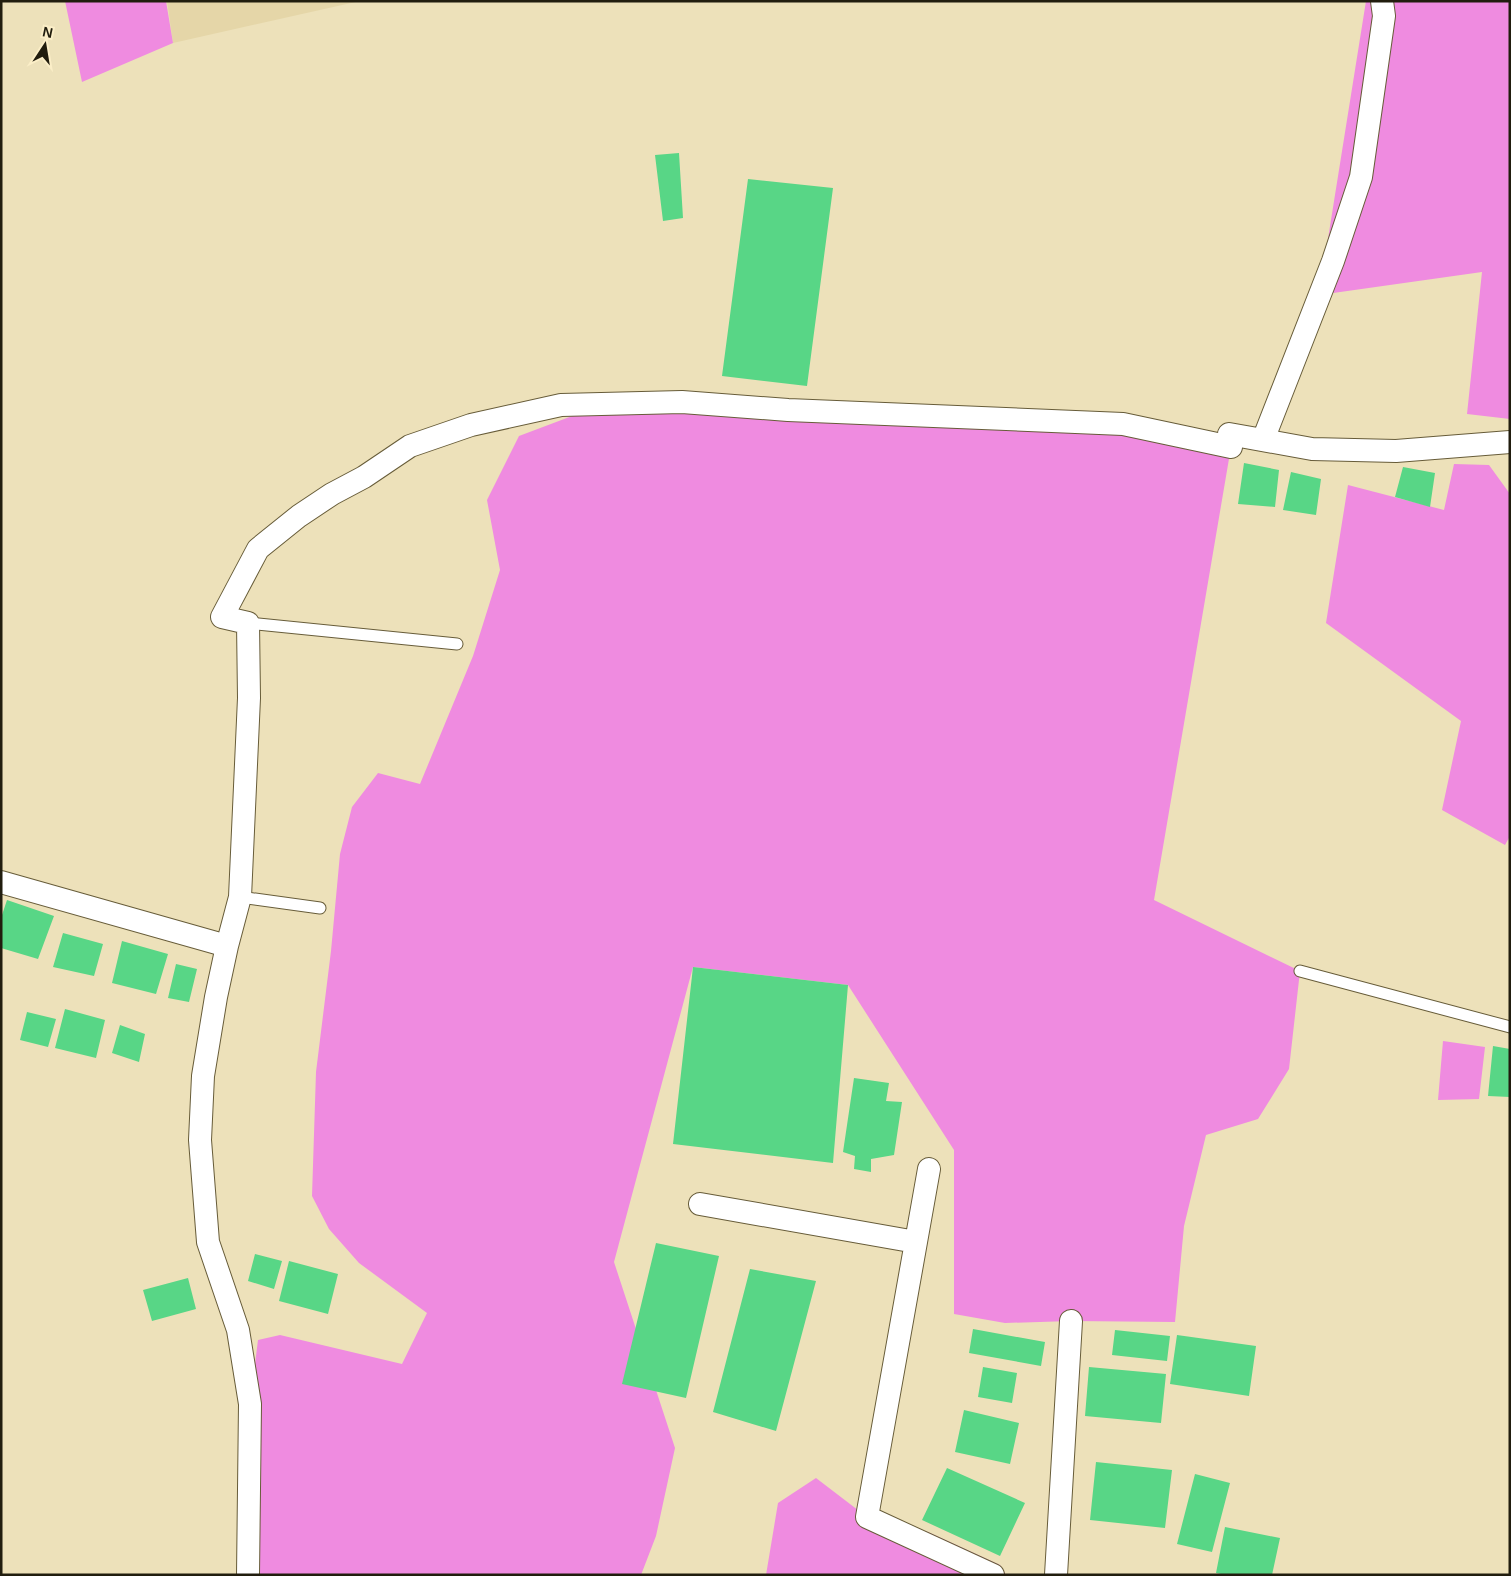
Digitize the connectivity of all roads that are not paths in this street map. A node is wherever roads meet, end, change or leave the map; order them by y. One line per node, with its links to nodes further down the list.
1 (1382, 1): 2 (street)
2 (1263, 440): 3 (street); 4 (street)
3 (1510, 442)
4 (248, 624): 5 (lane); 7 (street)
5 (457, 644)
6 (1, 882): 9 (street)
7 (240, 897): 8 (lane); 9 (street)
8 (320, 908)
9 (227, 946): 16 (street)
10 (1300, 970): 11 (lane)
11 (1510, 1027)
12 (929, 1169): 14 (street)
13 (700, 1204): 14 (street)
14 (916, 1242): 17 (street)
15 (1071, 1321): 18 (street)
16 (248, 1575)
17 (993, 1575)
18 (1056, 1575)

